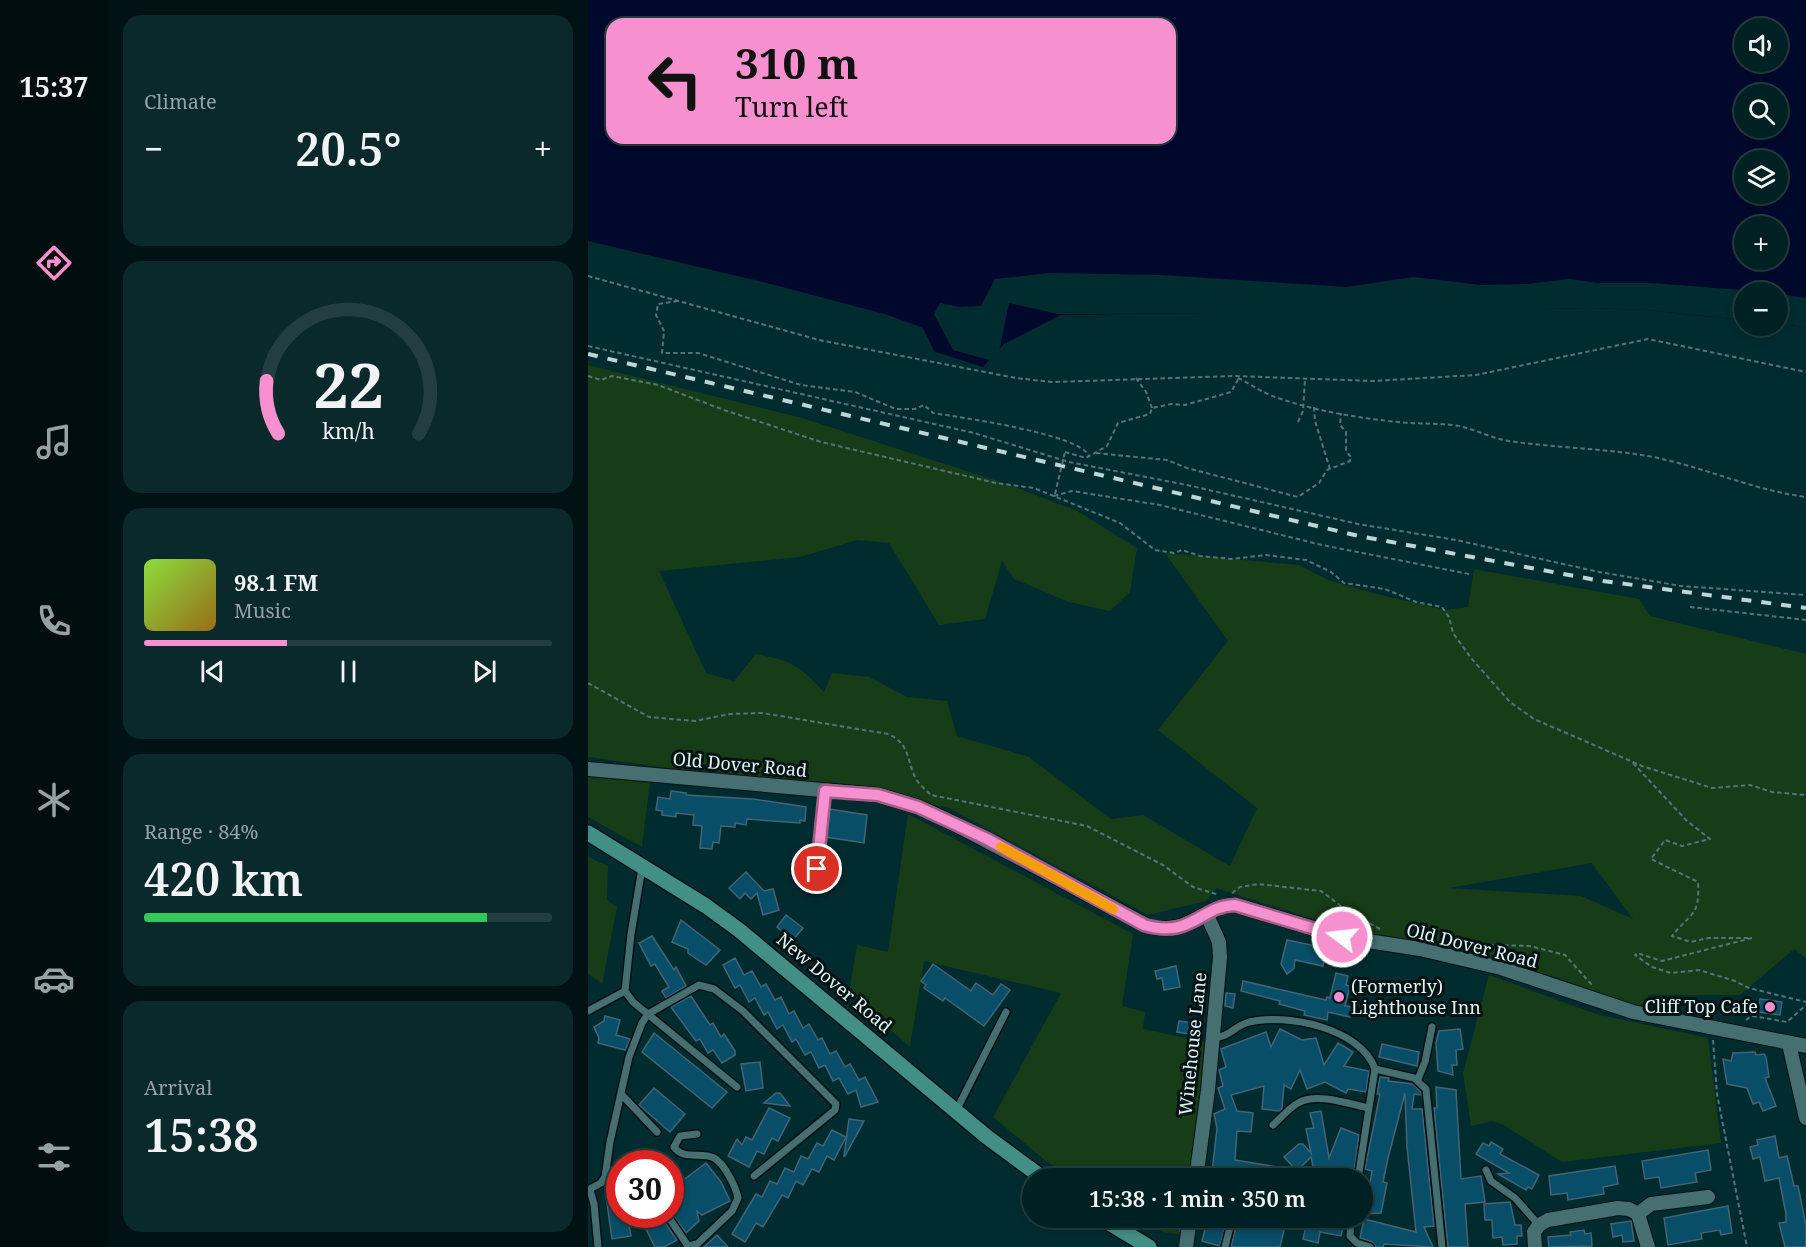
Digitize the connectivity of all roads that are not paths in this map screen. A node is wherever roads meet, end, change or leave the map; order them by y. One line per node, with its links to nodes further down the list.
1 (588, 769): 2 (street, Old Dover Road)
2 (825, 791): 5 (lane); 6 (street, Old Dover Road)
3 (588, 833): 4 (main road, New Dover Road)
4 (643, 866): 7 (lane); 20 (main road, New Dover Road)
5 (817, 869)
6 (1208, 915): 12 (street, Winehouse Lane); 13 (street, Old Dover Road)
7 (625, 991): 8 (lane); 10 (lane)
8 (588, 1011)
9 (1006, 1012): 20 (lane)
10 (648, 1014): 17 (lane); 18 (lane); 29 (lane)
11 (1432, 1027): 16 (lane)
12 (1212, 1038): 15 (lane); 26 (street, Winehouse Lane)
13 (1789, 1044): 14 (street, Old Dover Road); 21 (street)
14 (1806, 1046)
15 (1375, 1069): 16 (lane); 19 (lane)
16 (1418, 1080): 46 (lane)
17 (737, 1087)
18 (622, 1095): 23 (lane); 30 (lane)
19 (1368, 1108): 22 (lane); 27 (lane)
20 (956, 1111): 25 (main road, New Dover Road)
21 (1806, 1118)
22 (1273, 1125)
23 (657, 1132)
24 (697, 1134): 40 (lane)
25 (1030, 1168)
26 (1197, 1168)
27 (1360, 1168)
28 (1486, 1170): 34 (lane)
29 (754, 1176)
30 (605, 1177): 31 (lane)
31 (589, 1190): 41 (lane)
32 (1708, 1197): 33 (street)
33 (1638, 1214): 34 (street); 48 (street)
34 (1539, 1225): 47 (street)
35 (676, 1228): 40 (lane)
36 (1118, 1228): 42 (main road)
37 (1189, 1228): 43 (street)
38 (1230, 1228): 44 (lane)
39 (1350, 1228): 45 (lane)
40 (696, 1245)
41 (598, 1247)
42 (1149, 1247)
43 (1186, 1247)
44 (1226, 1247)
45 (1370, 1247)
46 (1442, 1247)
47 (1535, 1247)
48 (1648, 1247)

